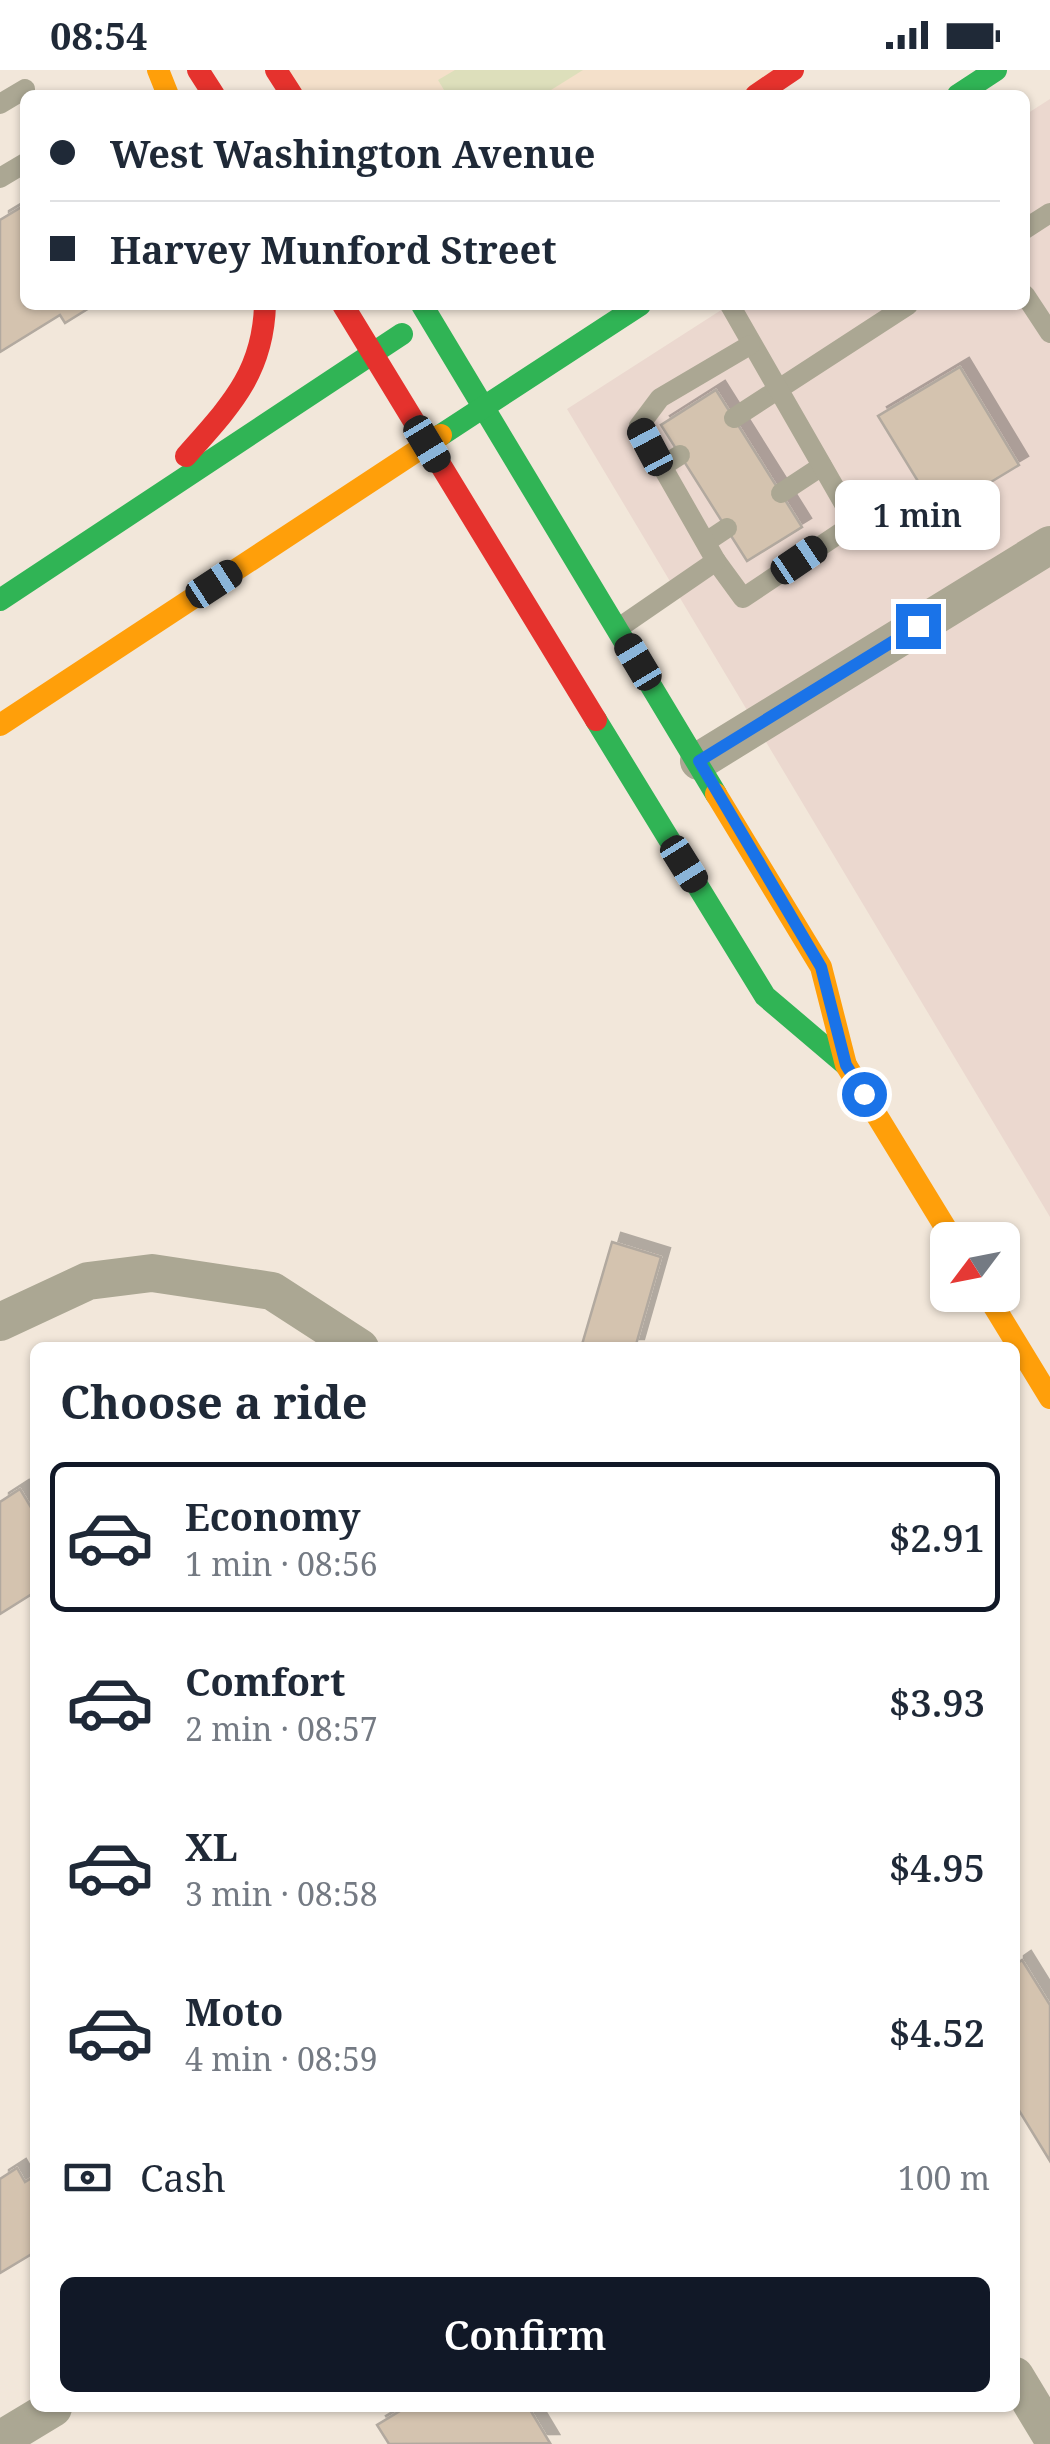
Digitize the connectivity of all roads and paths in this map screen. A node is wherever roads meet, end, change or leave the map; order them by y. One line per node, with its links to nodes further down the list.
1 (793, 70): 3 (main road)
2 (996, 70): 4 (main road)
3 (763, 90)
4 (966, 90)
5 (1030, 302): 13 (lane)
6 (265, 310): 24 (main road)
7 (345, 310): 15 (main road)
8 (432, 310): 15 (main road)
9 (434, 310): 17 (main road)
10 (632, 310): 17 (main road)
11 (732, 310): 14 (lane)
12 (900, 310): 16 (lane)
13 (1050, 334)
14 (750, 345): 16 (lane); 22 (lane)
15 (372, 354): 19 (main road); 24 (main road)
16 (778, 391): 18 (lane); 21 (lane)
17 (484, 407): 19 (main road); 29 (main road)
18 (734, 418)
19 (427, 444): 30 (main road); 32 (main road)
20 (680, 455): 22 (lane)
21 (822, 466): 23 (lane); 27 (lane)
22 (661, 467): 27 (lane)
23 (781, 493)
24 (142, 507): 28 (main road)
25 (726, 528): 27 (lane)
26 (1050, 545): 31 (street)
27 (711, 552): 29 (lane)
28 (0, 600)
29 (618, 628): 31 (main road)
30 (0, 725)
31 (699, 761): 32 (main road)
32 (846, 1065): 33 (main road)
33 (942, 1222)
34 (997, 1312): 37 (main road)
35 (0, 1322): 36 (street)
36 (351, 1342)
37 (1016, 1342)
38 (1020, 1349): 39 (main road)
39 (1050, 1398)
40 (1020, 2384): 42 (street)
41 (46, 2412): 43 (street)
42 (1050, 2434)
43 (0, 2440)

